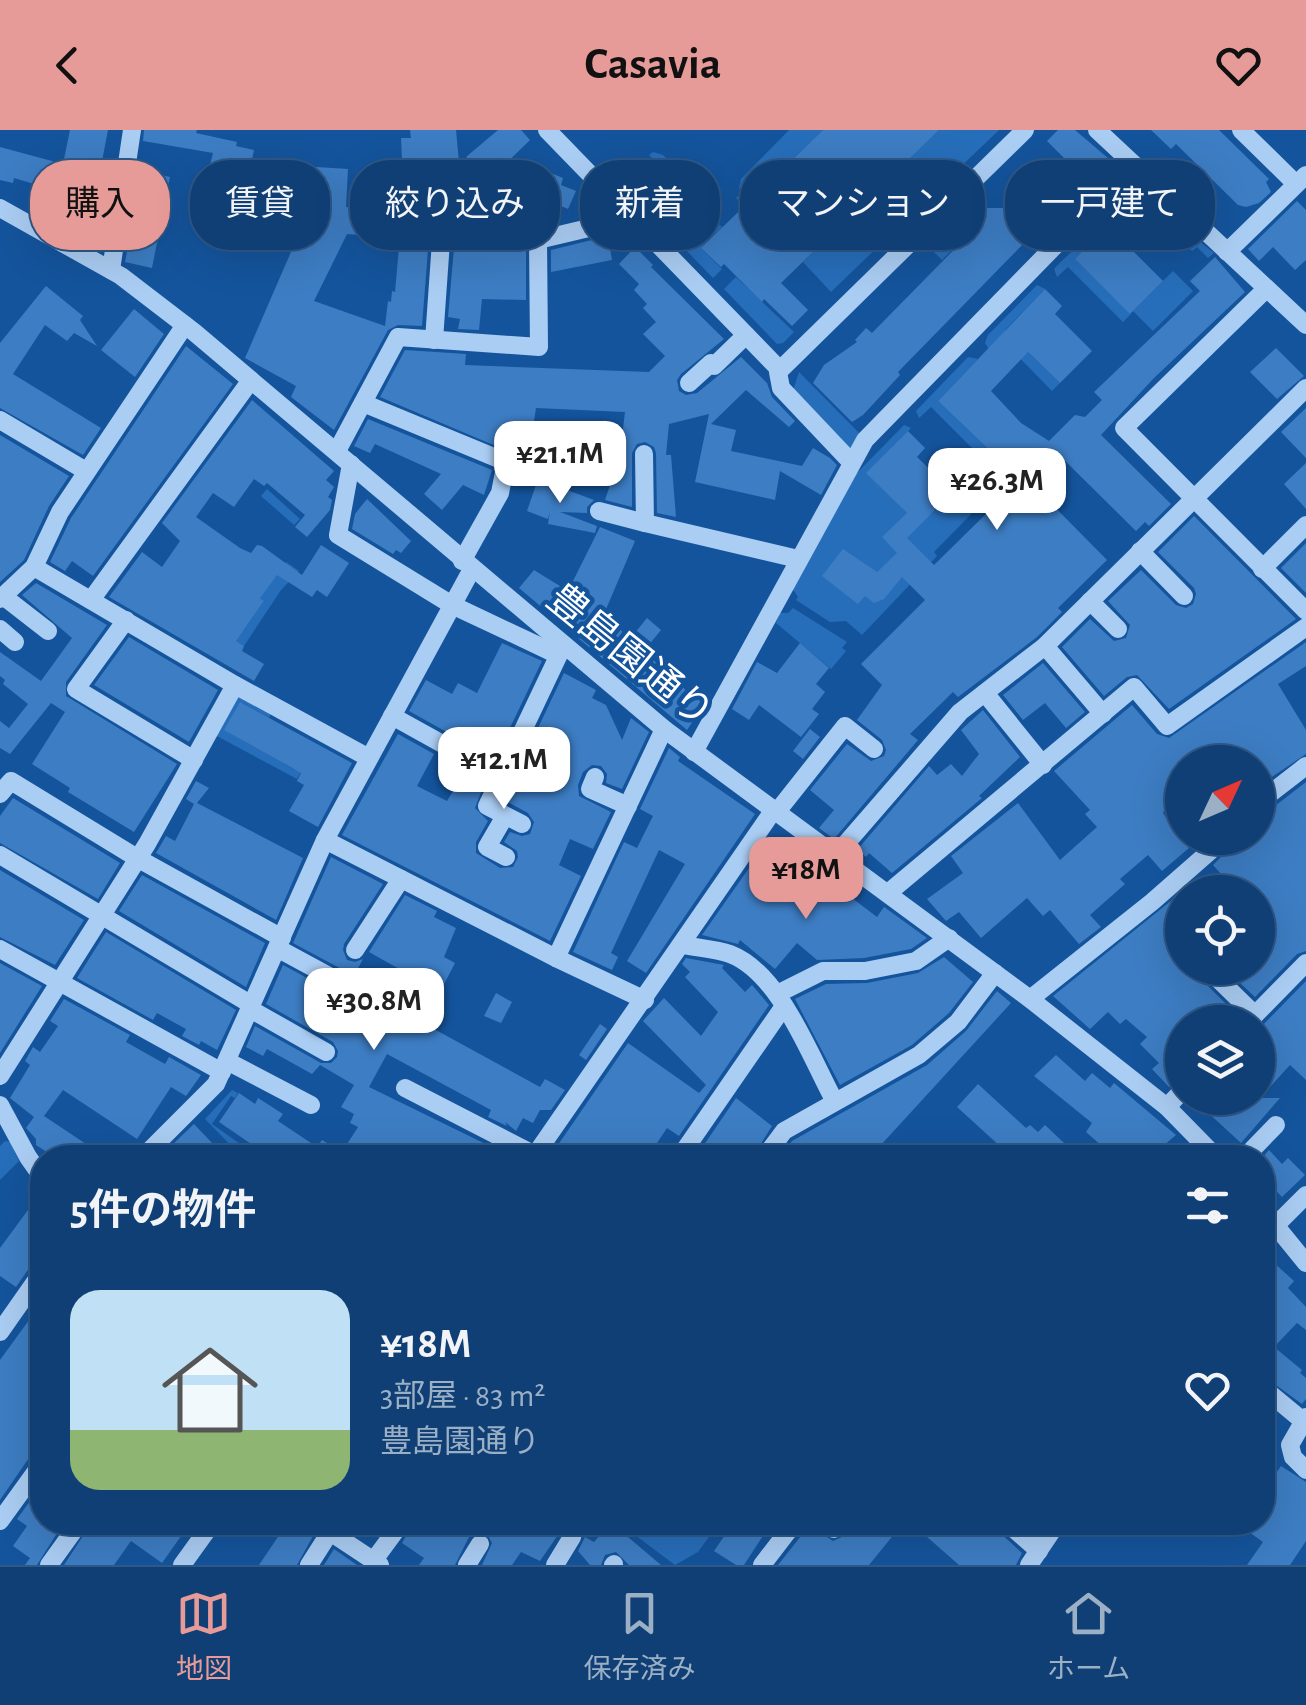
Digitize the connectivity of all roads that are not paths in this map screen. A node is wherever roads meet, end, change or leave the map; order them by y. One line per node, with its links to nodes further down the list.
1 (132, 130): 16 (street)
2 (547, 130): 7 (street)
3 (1025, 130): 22 (street)
4 (1097, 130): 6 (street)
5 (1241, 130): 8 (street)
6 (1129, 160)
7 (580, 165)
8 (1301, 180): 15 (street)
9 (0, 208): 16 (street, 豊島園通り)
10 (580, 230): 21 (street)
11 (1215, 241): 15 (street)
12 (440, 250): 21 (street)
13 (662, 250): 20 (street)
14 (1050, 250): 30 (street)
15 (1227, 252): 17 (street)
16 (111, 270): 18 (street, 豊島園通り)
17 (1266, 289): 19 (street); 32 (street)
18 (185, 325): 23 (street, 豊島園通り); 31 (street)
19 (1306, 325)
20 (746, 335): 22 (street); 24 (street)
21 (434, 340): 26 (street)
22 (780, 370): 30 (street)
23 (251, 380): 29 (street, 豊島園通り); 43 (street)
24 (690, 383)
25 (1306, 388): 32 (street)
26 (363, 402): 29 (street); 38 (street)
27 (0, 420): 31 (street)
28 (644, 454): 34 (street)
29 (344, 457): 38 (street, 豊島園通り); 45 (street)
30 (852, 462): 37 (street)
31 (86, 471): 39 (street)
32 (1194, 498): 36 (street); 40 (street)
33 (599, 511): 34 (street)
34 (645, 523): 37 (street)
35 (1306, 525): 40 (street)
36 (1140, 551): 41 (street); 44 (street)
37 (798, 559): 59 (street)
38 (467, 565): 45 (street); 52 (street, 豊島園通り)
39 (34, 567): 42 (street); 43 (street)
40 (1262, 569): 46 (street)
41 (1184, 596)
42 (2, 597): 50 (street)
43 (91, 600): 47 (street)
44 (1090, 601): 49 (street); 51 (street)
45 (452, 605): 52 (street); 56 (street)
46 (1306, 610)
47 (126, 620): 53 (street); 61 (street)
48 (1306, 627): 55 (street)
49 (1118, 629)
50 (48, 631)
51 (1045, 646): 54 (street); 55 (street)
52 (561, 650): 57 (street, 豊島園通り); 64 (street)
53 (235, 685): 60 (street); 61 (street)
54 (984, 693): 62 (street); 73 (street)
55 (1103, 714): 62 (street)
56 (392, 716): 60 (street); 64 (street)
57 (664, 729): 59 (street, 豊島園通り); 68 (street)
58 (874, 749): 69 (street)
59 (694, 752): 69 (street, 豊島園通り)
60 (369, 758): 70 (street)
61 (194, 760): 75 (street)
62 (1043, 765): 77 (street)
63 (1306, 766): 66 (street)
64 (502, 777): 74 (street)
65 (595, 778): 68 (street)
66 (1275, 790)
67 (0, 794): 75 (street)
68 (628, 806): 84 (street)
69 (774, 812): 73 (street, 豊島園通り); 81 (street)
70 (325, 840): 76 (street); 80 (street)
71 (0, 855): 78 (street)
72 (1197, 855): 90 (street)
73 (836, 856): 77 (street, 豊島園通り)
74 (506, 857)
75 (137, 858): 78 (street); 80 (street)
76 (401, 879): 83 (street); 84 (street)
77 (888, 893): 79 (street, 豊島園通り)
78 (99, 917): 87 (street); 95 (street)
79 (949, 938): 85 (street, 豊島園通り); 92 (street)
80 (280, 943): 88 (street); 95 (street)
81 (683, 945): 91 (street); 92 (street)
82 (0, 949): 87 (street)
83 (355, 950)
84 (556, 958): 91 (street)
85 (994, 973): 90 (street, 豊島園通り); 100 (street)
86 (1302, 973): 94 (street)
87 (58, 982): 97 (street); 98 (street)
88 (338, 982)
89 (1222, 985): 93 (street)
90 (1030, 999): 103 (street, 豊島園通り)
91 (645, 1000): 108 (street)
92 (781, 1000): 100 (street); 109 (street)
93 (1239, 1005)
94 (1267, 1005)
95 (251, 1007): 96 (street); 97 (street)
96 (326, 1052)
97 (224, 1066): 102 (street); 106 (street)
98 (0, 1076)
99 (404, 1088): 107 (street)
100 (834, 1100): 110 (street)
101 (0, 1105): 113 (street)
102 (311, 1105)
103 (1165, 1105)
104 (1175, 1115): 111 (street, 豊島園通り)
105 (1276, 1125): 112 (street)
106 (155, 1145)
107 (513, 1145)
108 (542, 1145)
109 (687, 1145)
110 (774, 1145)
111 (1204, 1145)
112 (1257, 1145)
113 (30, 1161)
114 (1306, 1195): 115 (street)
115 (1275, 1226)
116 (1275, 1237): 117 (street)
117 (1306, 1263)
118 (30, 1289): 119 (street)
119 (0, 1332)
120 (1275, 1397): 121 (street)
121 (1304, 1419): 122 (street)
122 (1306, 1470)
123 (30, 1480): 124 (street)
124 (0, 1521)
125 (71, 1535): 138 (street)
126 (203, 1535): 139 (street)
127 (319, 1535): 140 (street)
128 (334, 1535): 136 (street)
129 (393, 1535): 136 (street)
130 (572, 1535): 137 (street)
131 (785, 1535): 142 (street)
132 (1016, 1535): 135 (street)
133 (1049, 1535): 135 (street)
134 (480, 1544): 141 (street)
135 (1034, 1558)
136 (373, 1562)
137 (562, 1562)
138 (49, 1565)
139 (182, 1565)
140 (309, 1565)
141 (467, 1565)
142 (762, 1565)

